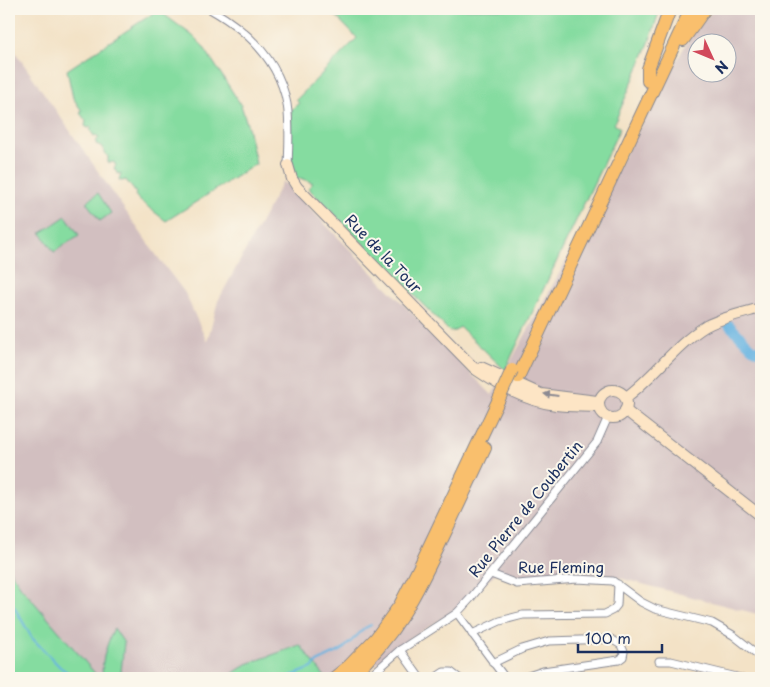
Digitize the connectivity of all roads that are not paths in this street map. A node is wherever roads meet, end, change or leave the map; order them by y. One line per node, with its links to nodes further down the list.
1 (210, 9): 8 (street)
2 (670, 9): 7 (highway)
3 (682, 9): 7 (highway)
4 (691, 9): 6 (highway)
5 (705, 9): 6 (highway)
6 (670, 52): 10 (highway)
7 (648, 81): 10 (highway)
8 (288, 165): 13 (street, Rue de la Tour)
9 (761, 308): 11 (street)
10 (515, 374): 12 (highway, bridge)
11 (625, 398): 13 (street); 14 (street)
12 (503, 400): 25 (highway); 26 (highway)
13 (599, 404): 15 (street)
14 (625, 410): 15 (street); 16 (street)
15 (608, 417): 17 (street, Rue Pierre de Coubertin)
16 (761, 516)
17 (491, 574): 18 (street, Rue Fleming); 19 (street, Rue Pierre de Coubertin)
18 (618, 584): 20 (street); 22 (street, Rue Fleming)
19 (457, 613): 20 (street); 21 (street, Rue Pierre de Coubertin)
20 (472, 634): 24 (street)
21 (400, 650): 27 (street, Rue Pierre de Coubertin); 28 (street)
22 (761, 657)
23 (659, 661): 33 (street)
24 (493, 663): 31 (street); 32 (street)
25 (334, 678)
26 (349, 678)
27 (368, 678)
28 (420, 678)
29 (435, 678): 30 (street)
30 (459, 678)
31 (505, 678)
32 (522, 678)
33 (741, 678)

